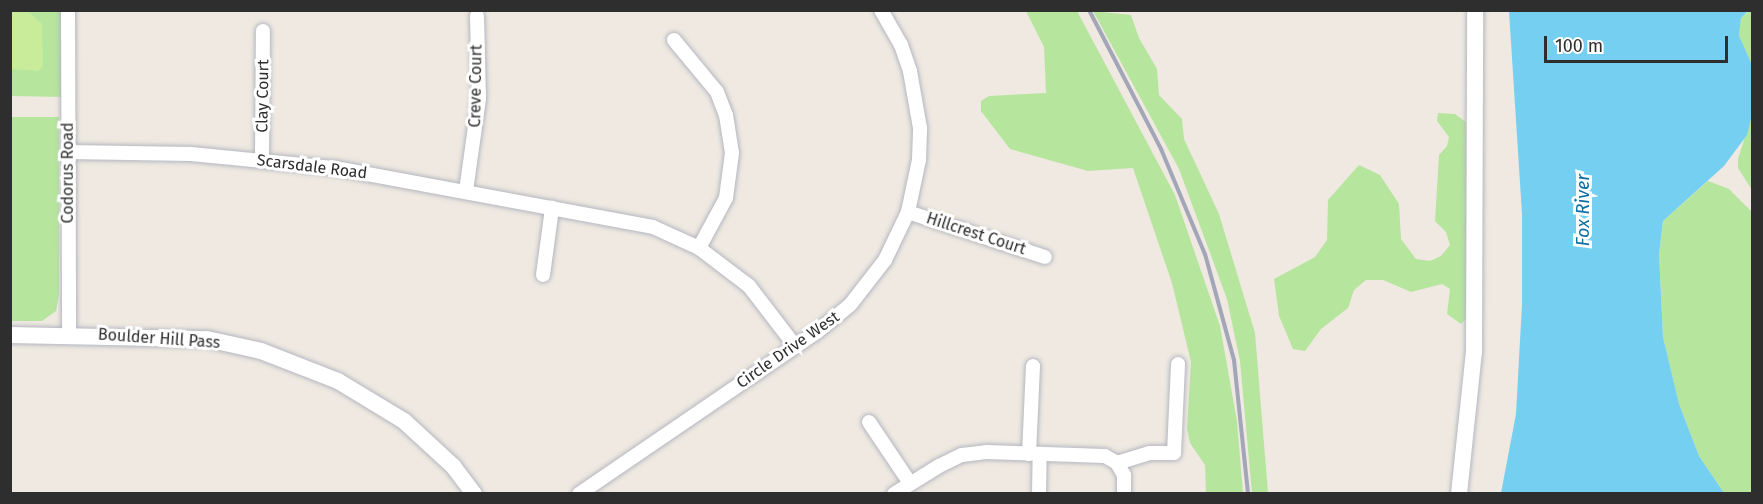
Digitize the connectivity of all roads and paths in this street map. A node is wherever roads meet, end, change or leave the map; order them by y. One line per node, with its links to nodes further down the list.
1 (68, 10): 7 (street, Codorus Road)
2 (881, 10): 11 (street, Circle Drive West)
3 (1475, 10): 29 (street)
4 (477, 16): 9 (street, Creve Court)
5 (264, 30): 8 (street, Clay Court)
6 (674, 40): 12 (street)
7 (68, 153): 8 (street, Scarsdale Road); 16 (street, Codorus Road)
8 (262, 161): 9 (street, Scarsdale Road)
9 (466, 191): 10 (street, Scarsdale Road)
10 (552, 208): 12 (street, Scarsdale Road); 14 (street)
11 (908, 212): 13 (street, Hillcrest Court); 17 (street, Circle Drive West)
12 (699, 248): 17 (street, Scarsdale Road)
13 (1045, 256)
14 (543, 275)
15 (10, 335): 16 (street, Boulder Hill Pass)
16 (69, 335): 24 (street, Boulder Hill Pass)
17 (795, 346): 25 (street, Circle Drive West)
18 (1178, 364): 22 (street)
19 (1033, 366): 21 (street)
20 (869, 422): 23 (street)
21 (1035, 455): 22 (street); 23 (street); 27 (street)
22 (1117, 463): 28 (street)
23 (910, 483): 26 (street)
24 (474, 494)
25 (579, 494)
26 (894, 494)
27 (1039, 494)
28 (1124, 494)
29 (1459, 494)

